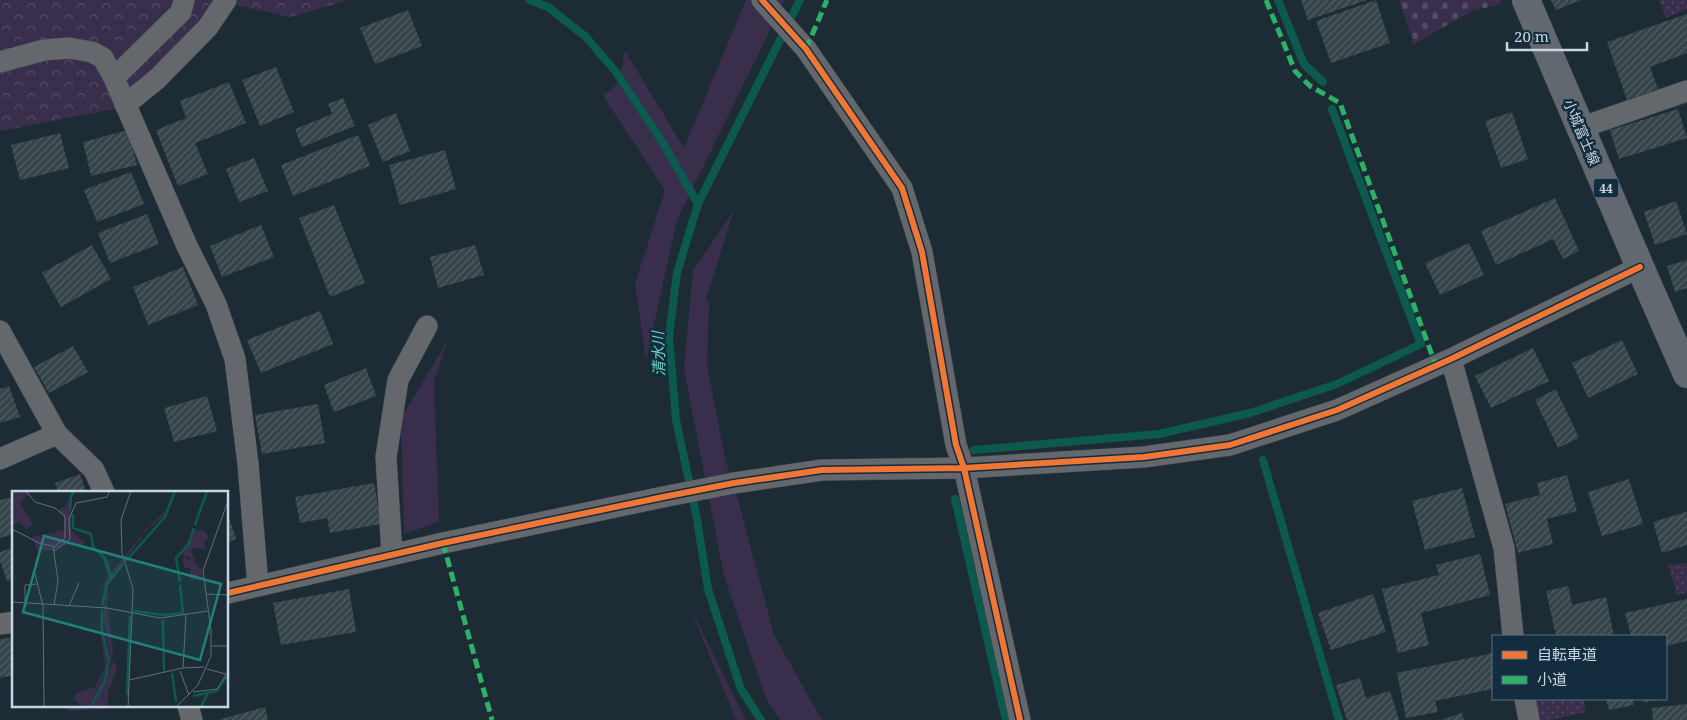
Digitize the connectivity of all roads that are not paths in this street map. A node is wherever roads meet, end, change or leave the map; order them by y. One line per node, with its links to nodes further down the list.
1 (184, 0): 6 (street)
2 (226, 0): 8 (street)
3 (762, 0): 17 (street)
4 (1526, 0): 9 (main road, 小城富士線 / 44)
5 (0, 62): 6 (street)
6 (114, 78): 8 (street)
7 (1687, 91): 9 (street)
8 (125, 104): 20 (street)
9 (1580, 128): 10 (main road, 小城富士線 / 44)
10 (1640, 267): 13 (street); 14 (main road, 小城富士線 / 44)
11 (427, 326): 19 (street)
12 (0, 331): 15 (street)
13 (1451, 359): 17 (street); 22 (street)
14 (1687, 374)
15 (57, 434): 16 (street); 18 (street)
16 (0, 459)
17 (964, 468): 19 (street); 24 (street)
18 (104, 491)
19 (392, 555): 20 (street)
20 (258, 586): 21 (street)
21 (229, 593)
22 (1513, 635)
23 (1525, 700): 25 (street)
24 (1020, 720)
25 (1529, 720)

